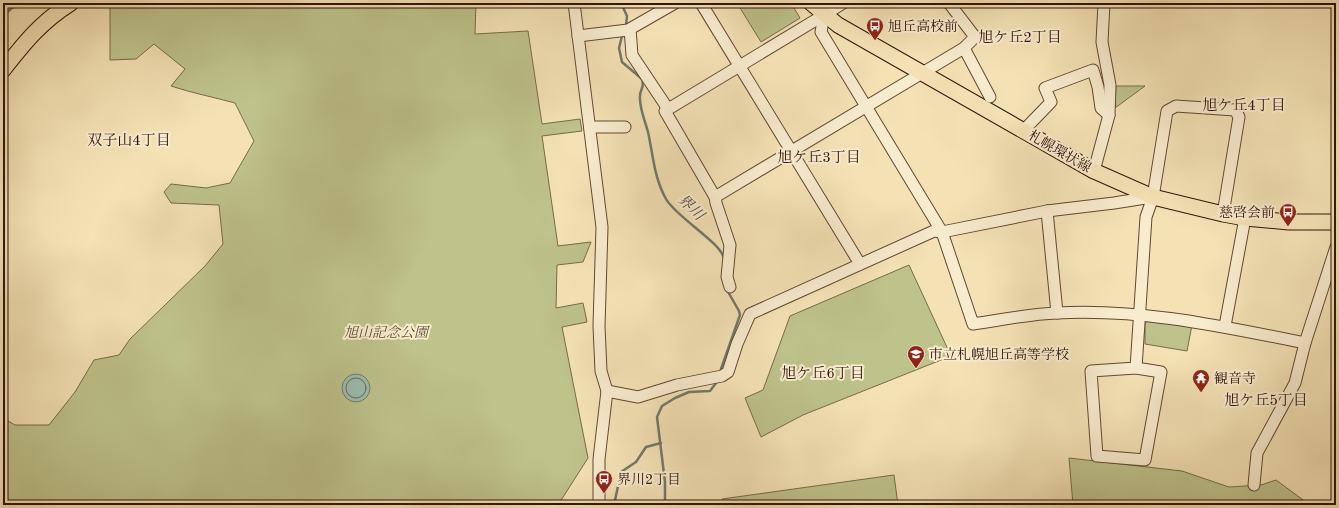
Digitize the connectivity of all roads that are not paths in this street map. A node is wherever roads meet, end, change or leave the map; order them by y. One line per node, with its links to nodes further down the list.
1 (71, 3): 14 (main road)
2 (574, 3): 11 (street)
3 (675, 3): 10 (street)
4 (701, 3): 13 (street)
5 (811, 3): 9 (main road, 札幌環状線)
6 (844, 3): 9 (street)
7 (949, 3): 12 (street)
8 (1104, 3): 19 (street)
9 (824, 15): 13 (street); 15 (main road, 札幌環状線); 17 (street)
10 (630, 29): 11 (street); 18 (street)
11 (578, 36): 20 (street)
12 (964, 48): 15 (street); 16 (street)
13 (739, 66): 18 (street); 23 (street)
14 (3, 70)
15 (921, 73): 17 (street); 22 (main road, 札幌環状線)
16 (990, 97)
17 (866, 106): 23 (street); 31 (street)
18 (668, 109): 26 (street)
19 (1109, 115): 22 (street); 24 (street)
20 (590, 127): 21 (street); 41 (street)
21 (625, 127)
22 (1024, 130): 24 (main road, 札幌環状線)
23 (791, 151): 26 (street); 33 (street)
24 (1094, 171): 25 (main road, 札幌環状線)
25 (1153, 196): 27 (street); 28 (main road, 札幌環状線); 28 (street); 37 (street)
26 (715, 197): 35 (street)
27 (1047, 211): 31 (street); 36 (street)
28 (1223, 214): 29 (main road, 札幌環状線)
29 (1245, 218): 30 (main road, 札幌環状線); 38 (street)
30 (1336, 222)
31 (942, 232): 33 (street); 36 (street)
32 (1336, 247): 34 (street)
33 (860, 264): 41 (street)
34 (1332, 277): 39 (street)
35 (730, 287)
36 (1057, 313): 37 (street)
37 (1141, 314): 38 (street); 40 (street)
38 (1224, 326): 39 (street)
39 (1305, 343): 42 (street)
40 (1136, 368): 40 (street)
41 (607, 391): 43 (street)
42 (1254, 485)
43 (599, 505)

